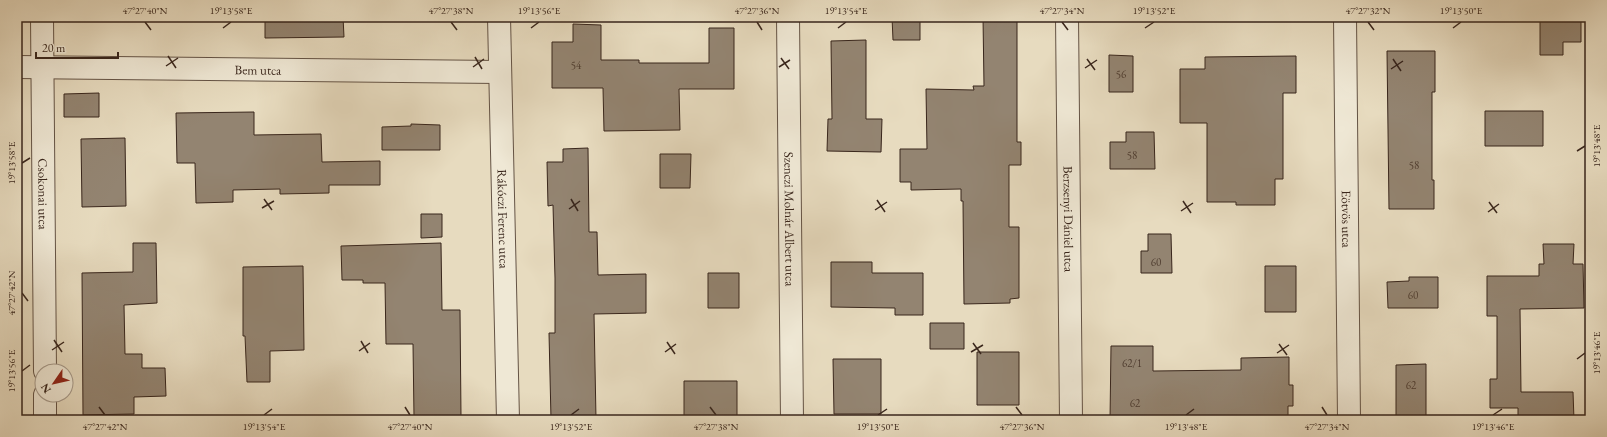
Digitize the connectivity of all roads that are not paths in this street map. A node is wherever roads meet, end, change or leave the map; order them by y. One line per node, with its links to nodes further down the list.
1 (42, 17): 7 (street, Csokonai utca)
2 (499, 17): 8 (street, Rákóczi Ferenc utca)
3 (788, 17): 13 (street, Szenczi Molnár Albert utca)
4 (1067, 17): 14 (street, Berzsenyi Dániel utca)
5 (1346, 17): 15 (street, Eötvös utca)
6 (17, 67): 7 (street, Bem utca)
7 (43, 68): 8 (street, Bem utca); 9 (street, Csokonai utca)
8 (499, 72): 12 (street, Rákóczi Ferenc utca)
9 (45, 363)
10 (45, 403): 11 (street)
11 (45, 420)
12 (508, 420)
13 (792, 420)
14 (1071, 420)
15 (1349, 420)

